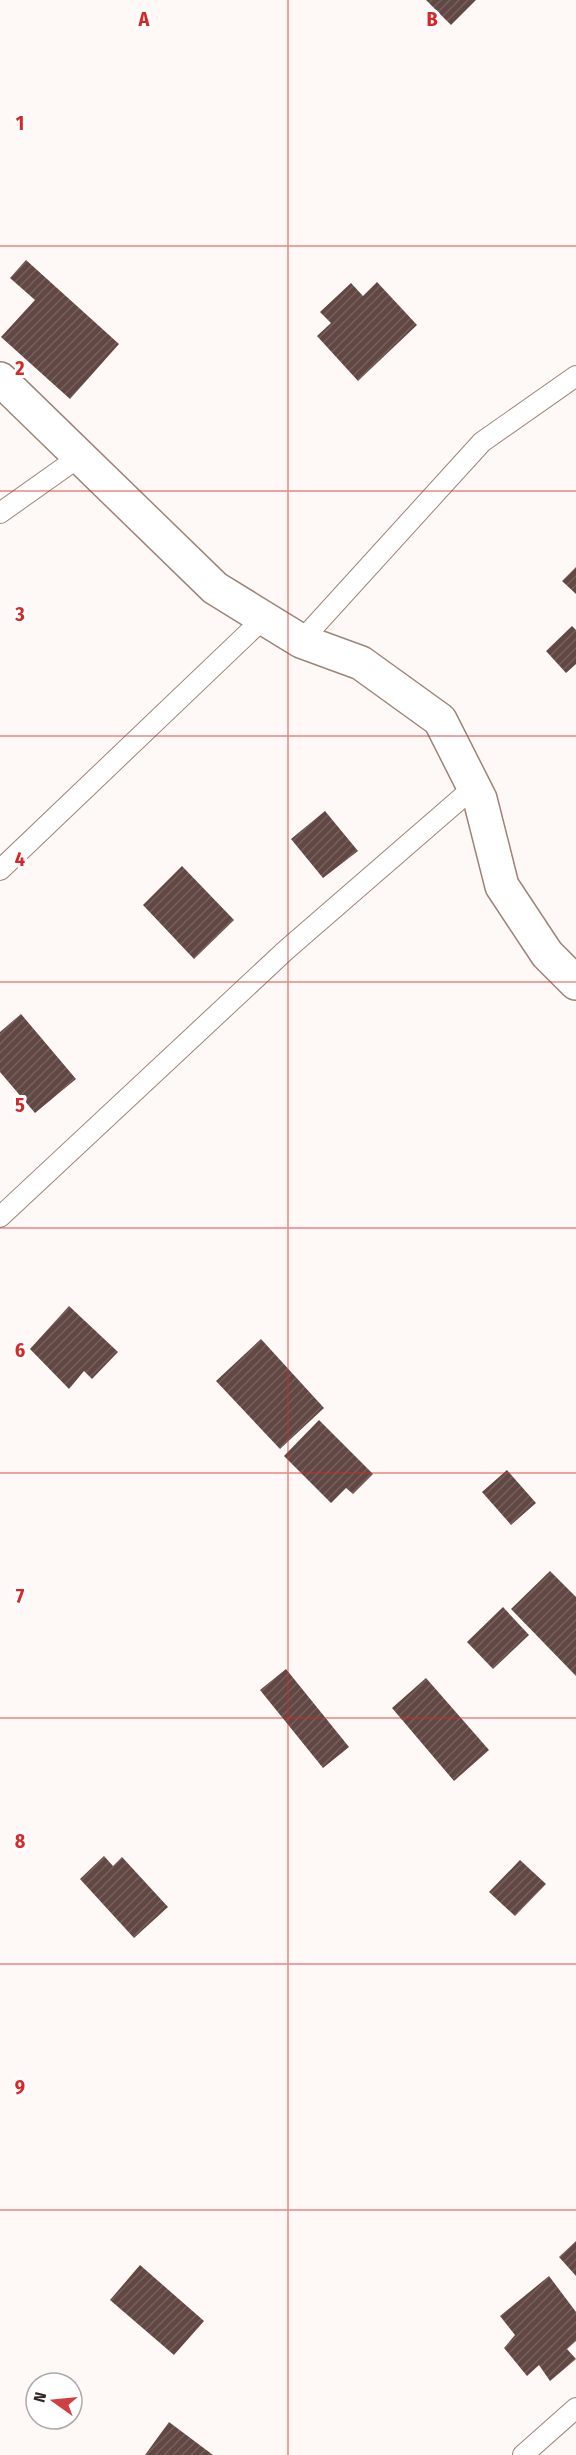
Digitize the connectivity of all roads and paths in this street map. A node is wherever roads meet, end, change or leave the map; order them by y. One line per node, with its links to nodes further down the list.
1 (576, 376): 6 (lane)
2 (0, 379): 3 (street)
3 (79, 457): 4 (lane); 5 (street)
4 (0, 513)
5 (264, 618): 6 (street); 8 (lane)
6 (302, 640): 7 (street)
7 (474, 787): 9 (street); 10 (lane)
8 (0, 870)
9 (576, 982)
10 (0, 1217)
11 (576, 2408): 12 (lane)
12 (523, 2455)

